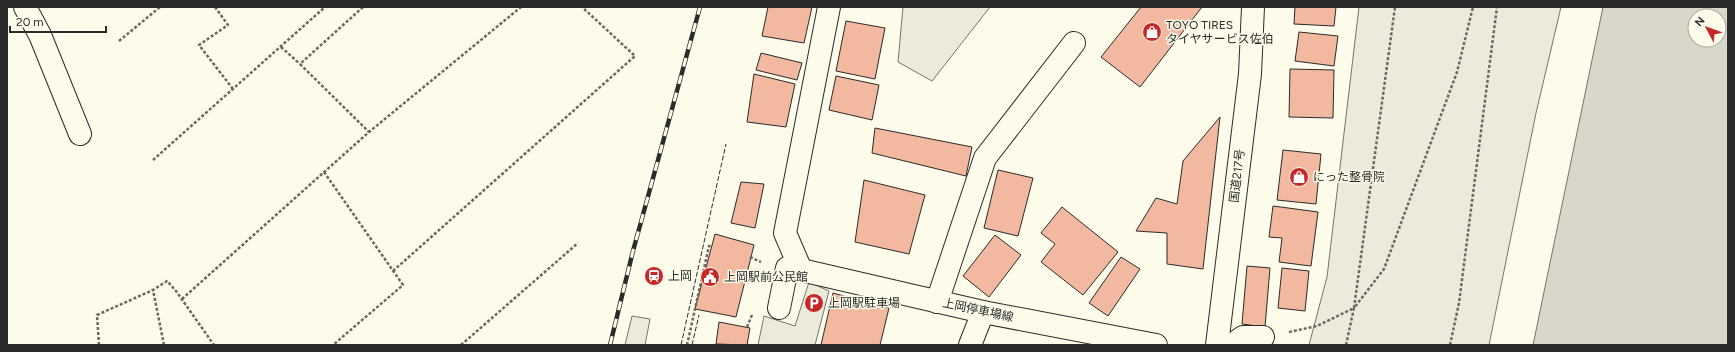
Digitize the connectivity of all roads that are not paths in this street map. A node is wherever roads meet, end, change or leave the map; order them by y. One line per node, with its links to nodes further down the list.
1 (25, 7): 5 (main road)
2 (829, 7): 6 (main road)
3 (1253, 7): 13 (main road, 国道217号)
4 (1074, 43): 7 (main road)
5 (80, 134)
6 (801, 270): 7 (main road, 上岡停車場線); 8 (main road)
7 (937, 302): 9 (main road, 上岡停車場線)
8 (778, 308)
9 (983, 312): 11 (main road); 12 (main road, 上岡停車場線)
10 (1263, 337): 14 (main road)
11 (970, 345)
12 (1156, 345)
13 (1217, 345)
14 (1232, 345)

